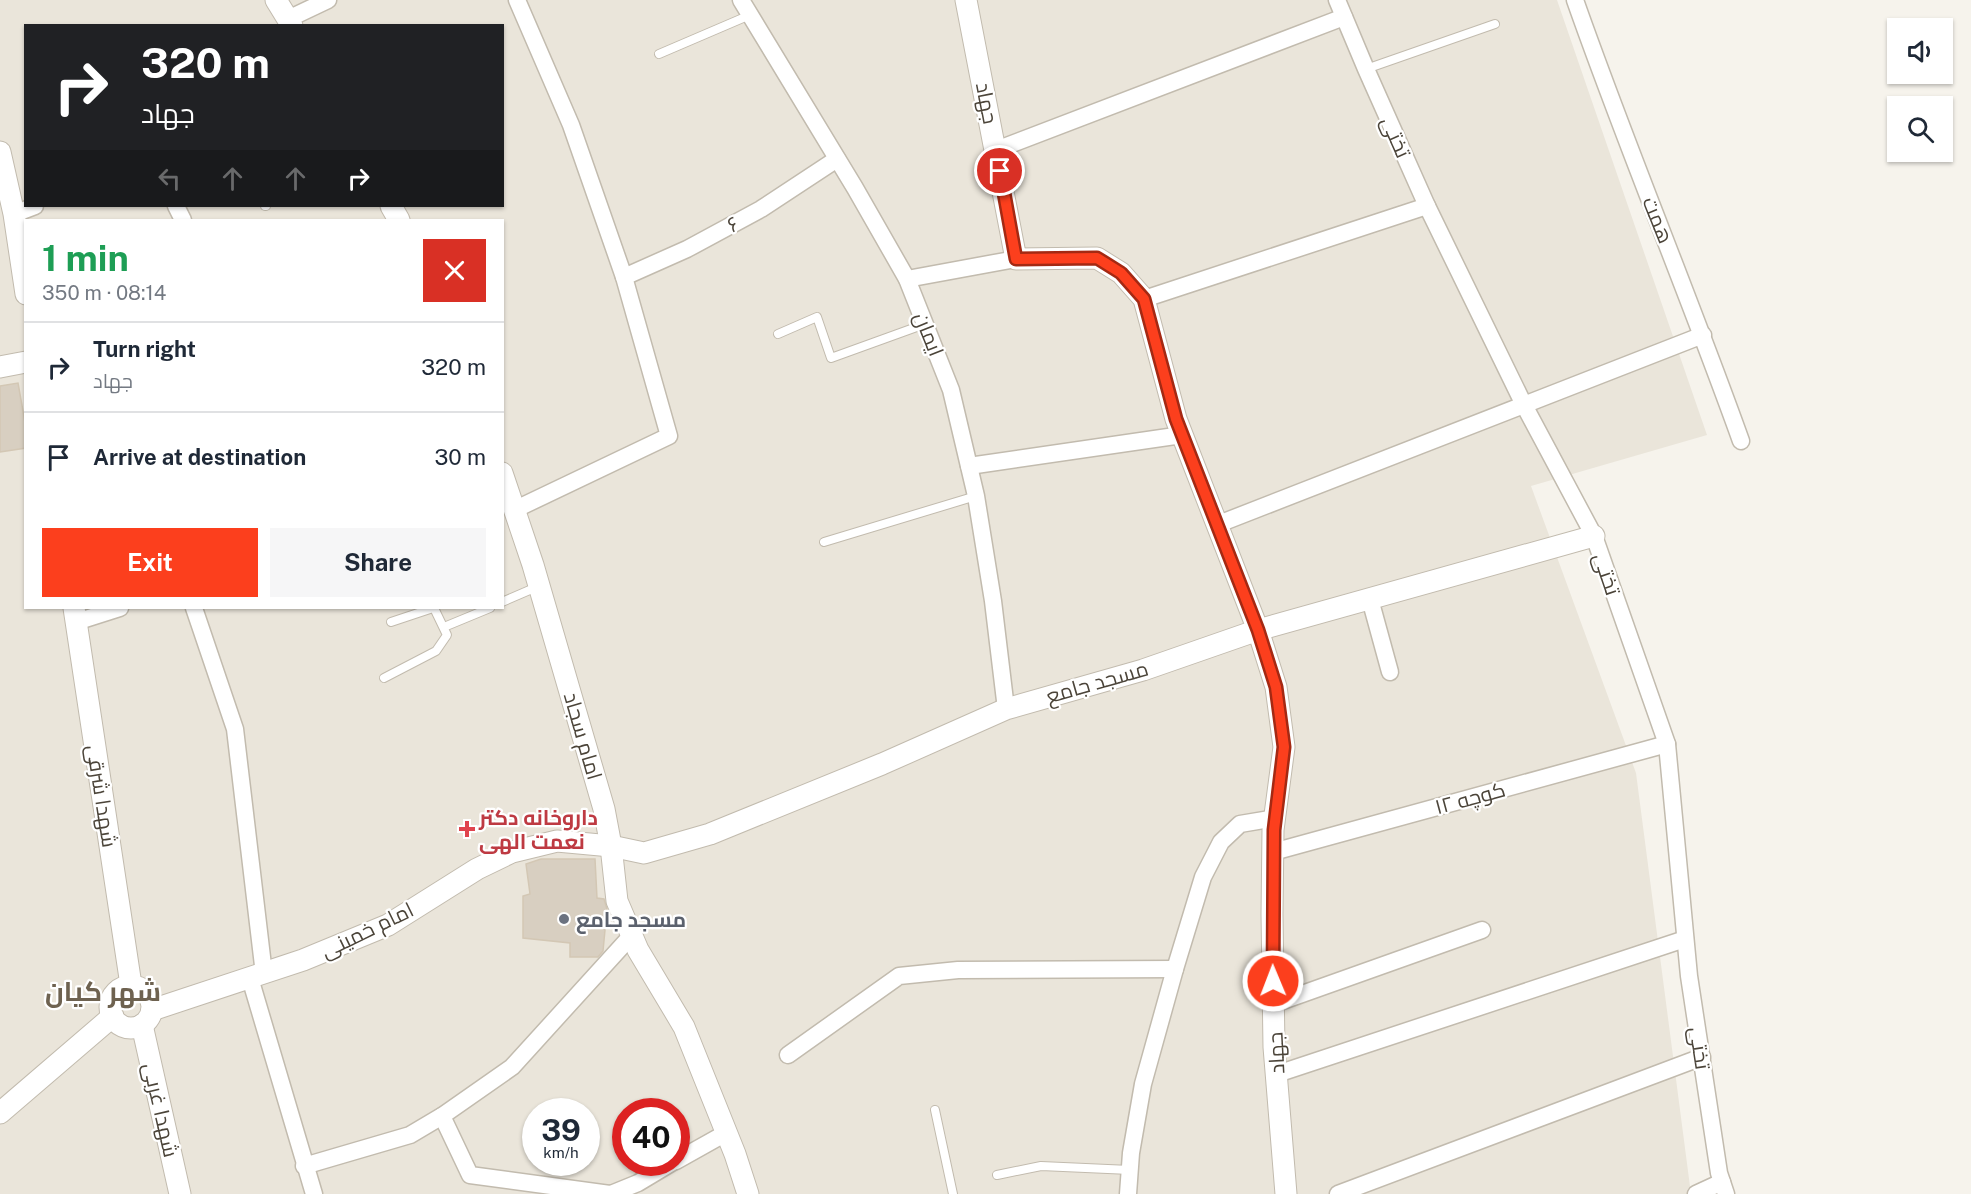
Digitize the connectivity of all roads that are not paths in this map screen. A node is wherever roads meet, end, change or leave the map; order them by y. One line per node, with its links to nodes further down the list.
1 (276, 0): 10 (street)
2 (328, 0): 10 (street)
3 (517, 0): 21 (street)
4 (741, 0): 8 (street, ایمان)
5 (966, 0): 14 (street, جهاد)
6 (1337, 0): 9 (street, تختی)
7 (1575, 0): 27 (street, همت)
8 (750, 15): 12 (lane); 16 (street, ایمان)
9 (1344, 17): 13 (street, تختی); 14 (street)
10 (290, 22)
11 (1495, 24): 13 (lane)
12 (659, 54)
13 (1365, 69): 17 (street, تختی)
14 (996, 150): 20 (street, جهاد)
15 (0, 152): 19 (street)
16 (837, 159): 21 (street, ۶); 22 (street, ایمان)
17 (1427, 206): 24 (street); 30 (street, تختی)
18 (32, 207): 19 (street)
19 (14, 214): 23 (street)
20 (1016, 259): 22 (street); 24 (street, جهاد)
21 (624, 277): 36 (street)
22 (907, 279): 25 (street, ایمان)
23 (24, 281)
24 (1144, 299): 31 (street, جهاد)
25 (926, 324): 26 (lane); 33 (street, ایمان)
26 (778, 334)
27 (1703, 336): 30 (street); 32 (street, همت)
28 (24, 362): 29 (street)
29 (0, 367)
30 (1524, 405): 37 (street); 38 (street, تختی)
31 (1182, 435): 33 (street); 37 (street, جهاد)
32 (1741, 441)
33 (969, 466): 35 (street, ایمان)
34 (504, 478): 36 (street, امام سجاد)
35 (976, 496): 39 (lane); 54 (street, ایمان)
36 (516, 509): 40 (street, امام سجاد)
37 (1216, 525): 51 (street, جهاد)
38 (1594, 536): 41 (street, مسجد جامع); 55 (street, تختی)
39 (824, 542)
40 (539, 586): 42 (lane); 57 (street, امام سجاد)
41 (1370, 599): 51 (street, مسجد جامع); 52 (street)
42 (504, 601)
43 (114, 609): 48 (street)
44 (194, 609): 63 (street)
45 (431, 609): 49 (lane)
46 (435, 609): 50 (lane)
47 (488, 609): 50 (lane)
48 (75, 615): 64 (street, شهدا شرقی)
49 (391, 622)
50 (444, 627): 53 (lane)
51 (1258, 630): 54 (street, مسجد جامع); 56 (street, جهاد)
52 (1390, 672)
53 (384, 678)
54 (1006, 709): 57 (street, مسجد جامع)
55 (1667, 744): 58 (street, کوچه ۱۲); 61 (street, تختی)
56 (1275, 818): 58 (street, جهاد); 62 (street)
57 (611, 846): 60 (street, امام سجاد); 63 (street, امام خمینی)
58 (1273, 852): 65 (street, جهاد)
59 (1482, 930): 65 (street)
60 (632, 936): 73 (street); 74 (street, امام سجاد)
61 (1685, 939): 69 (street, تختی); 70 (street)
62 (1175, 969): 68 (street); 77 (street)
63 (257, 976): 67 (street, امام خمینی); 76 (street)
64 (131, 985): 66 (street); 67 (street)
65 (1274, 1004): 70 (street, جهاد)
66 (113, 1016): 67 (street); 72 (street)
67 (147, 1017): 82 (street, شهدا غربی)
68 (788, 1055)
69 (1702, 1058): 81 (street, تختی); 89 (street)
70 (1276, 1074): 88 (street, جهاد)
71 (935, 1110): 86 (lane)
72 (0, 1113)
73 (442, 1116): 76 (street); 84 (street)
74 (726, 1133): 75 (street); 85 (street, امام سجاد)
75 (690, 1153)
76 (304, 1166): 83 (street)
77 (1130, 1170): 78 (lane); 87 (street)
78 (997, 1175)
79 (656, 1176): 80 (street)
80 (640, 1188): 84 (street)
81 (1724, 1188): 90 (street)
82 (180, 1194)
83 (314, 1194)
84 (610, 1194)
85 (748, 1194)
86 (953, 1194)
87 (1128, 1194)
88 (1286, 1194)
89 (1338, 1194)
90 (1696, 1194)

